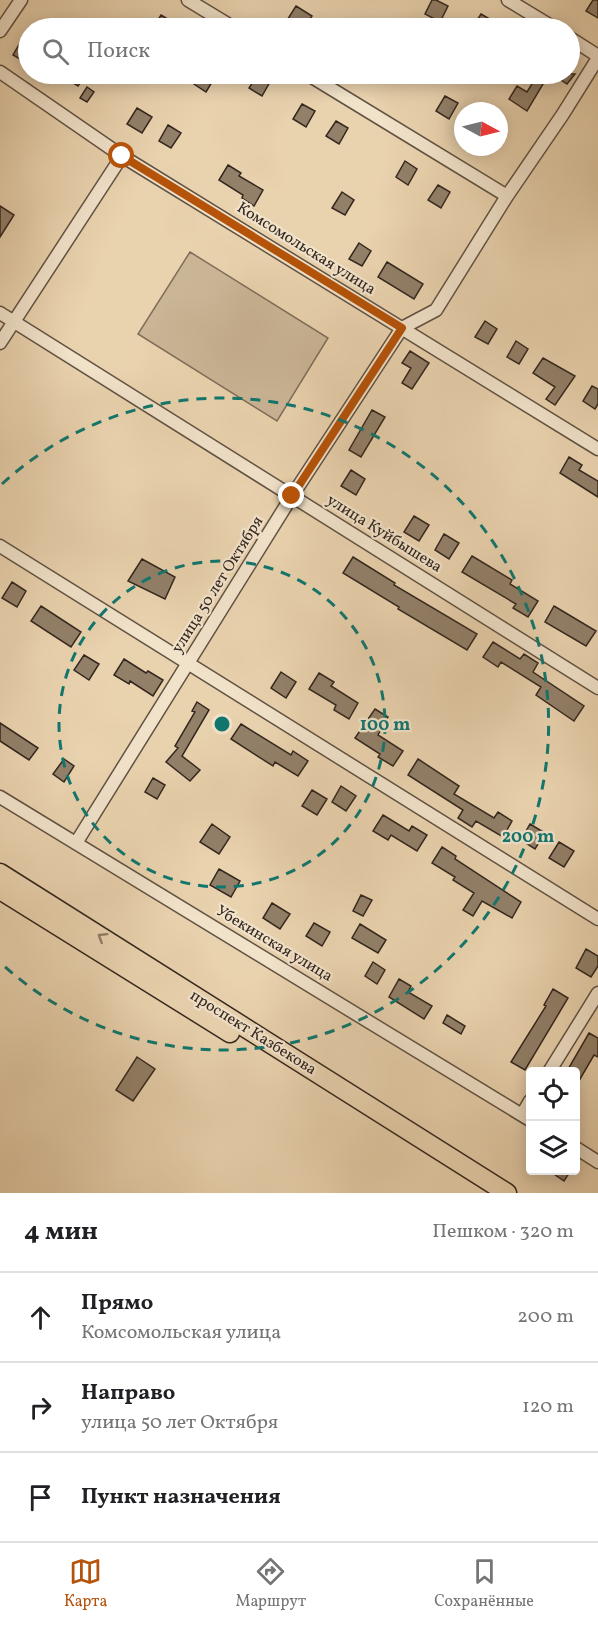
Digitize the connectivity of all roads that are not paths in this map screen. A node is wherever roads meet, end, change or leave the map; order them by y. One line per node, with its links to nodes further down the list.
1 (21, 0): 6 (street)
2 (188, 0): 4 (street)
3 (508, 0): 5 (street)
4 (218, 18)
5 (538, 18)
6 (0, 31)
7 (580, 45): 8 (street)
8 (598, 57): 12 (street, улица 50 лет Октября)
9 (0, 72): 11 (street, Комсомольская улица)
10 (323, 84): 12 (street)
11 (122, 156): 14 (street); 15 (street, Комсомольская улица)
12 (507, 196): 15 (street, улица 50 лет Октября)
13 (0, 313): 14 (street, улица Куйбышева)
14 (14, 321): 16 (street); 18 (street, улица Куйбышева)
15 (402, 328): 17 (street, Комсомольская улица); 18 (street, улица 50 лет Октября)
16 (0, 343)
17 (598, 449)
18 (292, 496): 20 (street, улица 50 лет Октября); 21 (street, улица Куйбышева)
19 (0, 546): 20 (street)
20 (189, 664): 23 (street, улица 50 лет Октября); 26 (street)
21 (598, 688)
22 (0, 797): 23 (street, Убекинская улица)
23 (76, 843): 29 (street, Убекинская улица)
24 (0, 873): 33 (highway, проспект Казбекова, one-way to 24)
25 (0, 890): 32 (highway, проспект Казбекова)
26 (598, 919)
27 (598, 993): 28 (street)
28 (552, 1067)
29 (526, 1118)
30 (580, 1151): 31 (street)
31 (598, 1162)
32 (488, 1193)
33 (507, 1193)

